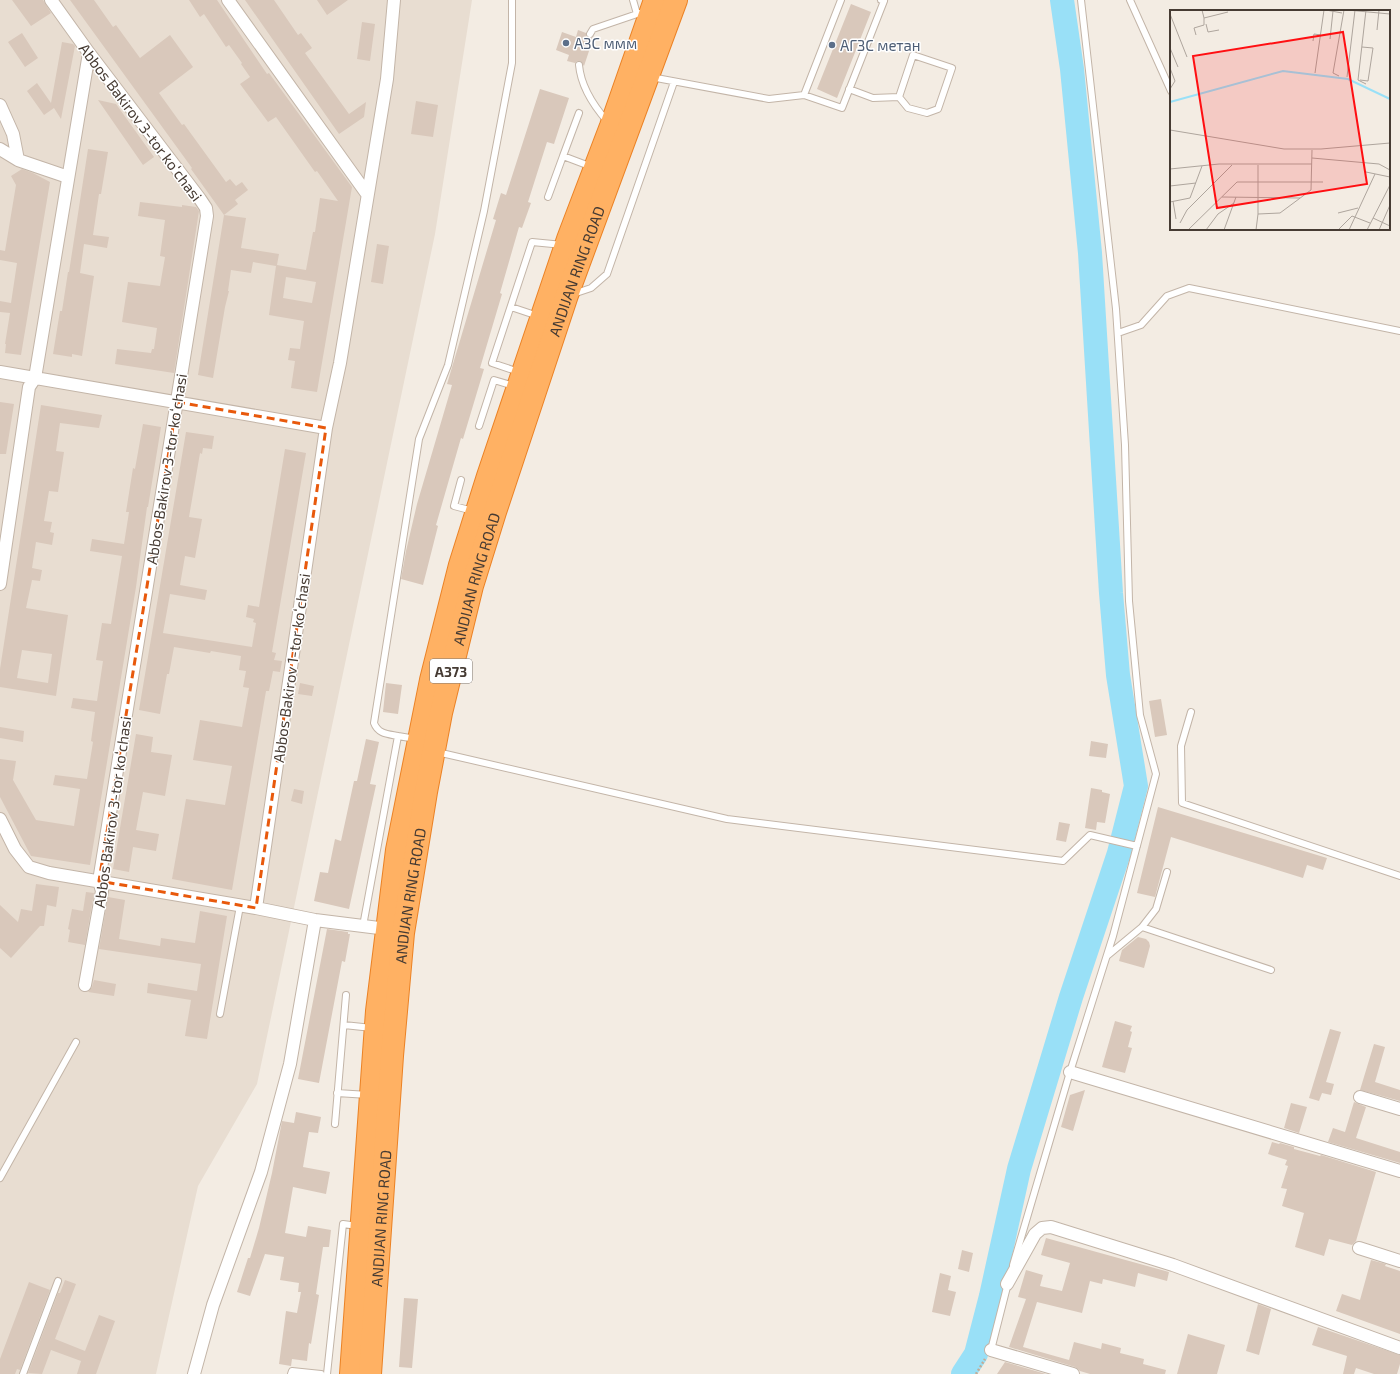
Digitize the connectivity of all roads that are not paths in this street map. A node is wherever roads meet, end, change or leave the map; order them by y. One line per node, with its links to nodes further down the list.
1 (51, 0): 12 (street, Abbos Bakirov 3-tor koʻchasi)
2 (228, 0): 28 (street)
3 (394, 0): 28 (street, Abbos Bakirov 1-tor koʻchasi)
4 (512, 0): 46 (lane)
5 (676, 0): 14 (highway, ANDIJAN RING ROAD / A373)
6 (841, 0): 18 (lane)
7 (881, 0): 16 (lane)
8 (1081, 0): 35 (lane)
9 (1130, 0): 17 (lane)
10 (644, 6): 11 (lane); 22 (highway, ANDIJAN RING ROAD / A373)
11 (590, 34)
12 (89, 53): 27 (street); 39 (street, Abbos Bakirov 3-tor koʻchasi)
13 (579, 65): 22 (lane)
14 (648, 76): 15 (lane); 31 (highway, ANDIJAN RING ROAD / A373)
15 (674, 82): 18 (lane); 31 (lane)
16 (849, 89): 18 (lane); 19 (lane)
17 (1170, 89)
18 (804, 95)
19 (899, 98): 19 (lane)
20 (0, 105): 25 (street)
21 (579, 113): 24 (lane)
22 (612, 126): 26 (highway, ANDIJAN RING ROAD / A373)
23 (0, 149): 25 (street)
24 (563, 156): 26 (lane); 29 (lane)
25 (18, 160): 27 (street)
26 (595, 168): 30 (highway, ANDIJAN RING ROAD / A373)
27 (68, 177): 37 (street)
28 (367, 194): 41 (street, Abbos Bakirov 1-tor koʻchasi)
29 (548, 197)
30 (566, 245): 32 (lane); 33 (highway, ANDIJAN RING ROAD / A373)
31 (567, 296): 46 (highway, ANDIJAN RING ROAD / A373)
32 (511, 307): 33 (lane); 38 (lane)
33 (542, 317): 38 (highway, ANDIJAN RING ROAD / A373)
34 (1400, 331): 35 (lane)
35 (1118, 332): 48 (lane)
36 (0, 372): 37 (street)
37 (35, 378): 39 (street); 44 (street)
38 (520, 380): 40 (lane); 43 (highway, ANDIJAN RING ROAD / A373)
39 (177, 402): 41 (street); 51 (street, Abbos Bakirov 3-tor koʻchasi)
40 (479, 426)
41 (326, 428): 53 (street, Abbos Bakirov 1-tor koʻchasi)
42 (461, 480): 43 (lane)
43 (476, 512): 46 (highway, ANDIJAN RING ROAD / A373)
44 (0, 584)
45 (1191, 712): 50 (lane)
46 (417, 742): 48 (lane); 55 (lane); 57 (highway, ANDIJAN RING ROAD / A373); 87 (highway, ANDIJAN RING ROAD / A373)
47 (0, 819): 51 (street)
48 (1135, 846): 58 (lane)
49 (1167, 872): 56 (lane)
50 (1400, 876)
51 (99, 881): 52 (street); 60 (street, Abbos Bakirov 3-tor koʻchasi)
52 (240, 906): 53 (street); 62 (lane)
53 (256, 908): 54 (street)
54 (315, 920): 55 (street); 82 (street)
55 (363, 926): 57 (street)
56 (1142, 927): 58 (lane); 59 (lane)
57 (387, 929): 64 (highway, ANDIJAN RING ROAD / A373)
58 (1107, 956): 66 (lane)
59 (1271, 970)
60 (85, 985)
61 (346, 995): 63 (lane)
62 (220, 1014)
63 (344, 1025): 64 (lane); 67 (lane)
64 (376, 1028): 68 (highway, ANDIJAN RING ROAD / A373)
65 (76, 1042): 73 (lane)
66 (1070, 1072): 72 (street); 78 (lane)
67 (337, 1093): 68 (lane); 71 (lane)
68 (371, 1096): 74 (highway, ANDIJAN RING ROAD / A373)
69 (1360, 1096): 70 (street)
70 (1400, 1109)
71 (335, 1124)
72 (1400, 1171)
73 (0, 1178)
74 (362, 1226): 85 (lane); 86 (highway, ANDIJAN RING ROAD / A373)
75 (1359, 1248): 76 (street)
76 (1400, 1261)
77 (58, 1281): 81 (lane)
78 (1007, 1284): 79 (street); 80 (lane)
79 (1400, 1348)
80 (991, 1350): 88 (street)
81 (23, 1374)
82 (194, 1374)
83 (291, 1374): 84 (lane)
84 (321, 1374)
85 (327, 1374)
86 (352, 1374)
87 (370, 1374)
88 (1073, 1374)

